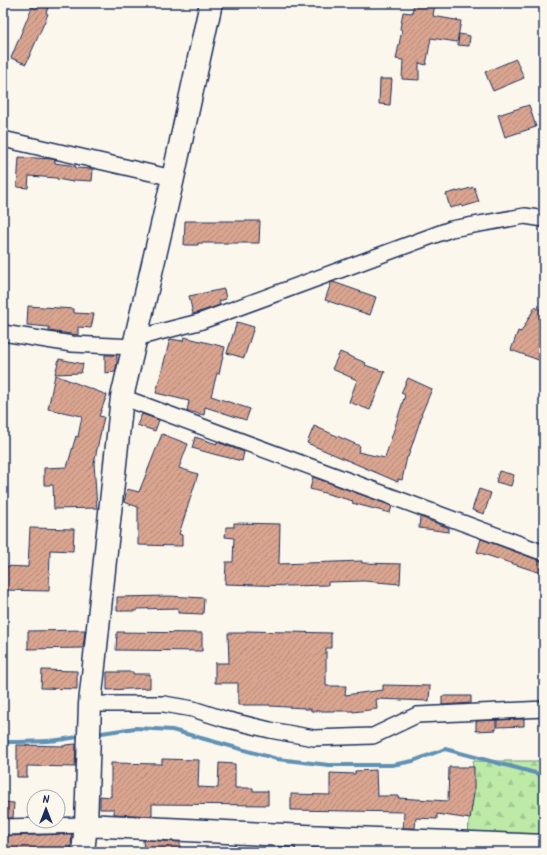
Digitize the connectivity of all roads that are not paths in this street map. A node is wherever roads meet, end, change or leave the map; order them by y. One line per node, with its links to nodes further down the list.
1 (211, 3): 3 (street)
2 (3, 139): 3 (street)
3 (173, 178): 6 (street)
4 (544, 219): 6 (street)
5 (3, 333): 6 (street)
6 (135, 342): 7 (street)
7 (122, 397): 8 (street); 9 (street)
8 (544, 553)
9 (90, 704): 10 (street); 11 (street)
10 (544, 709)
11 (86, 825): 12 (street); 13 (street); 15 (street)
12 (3, 828)
13 (304, 844): 14 (street)
14 (537, 848)
15 (83, 852)

